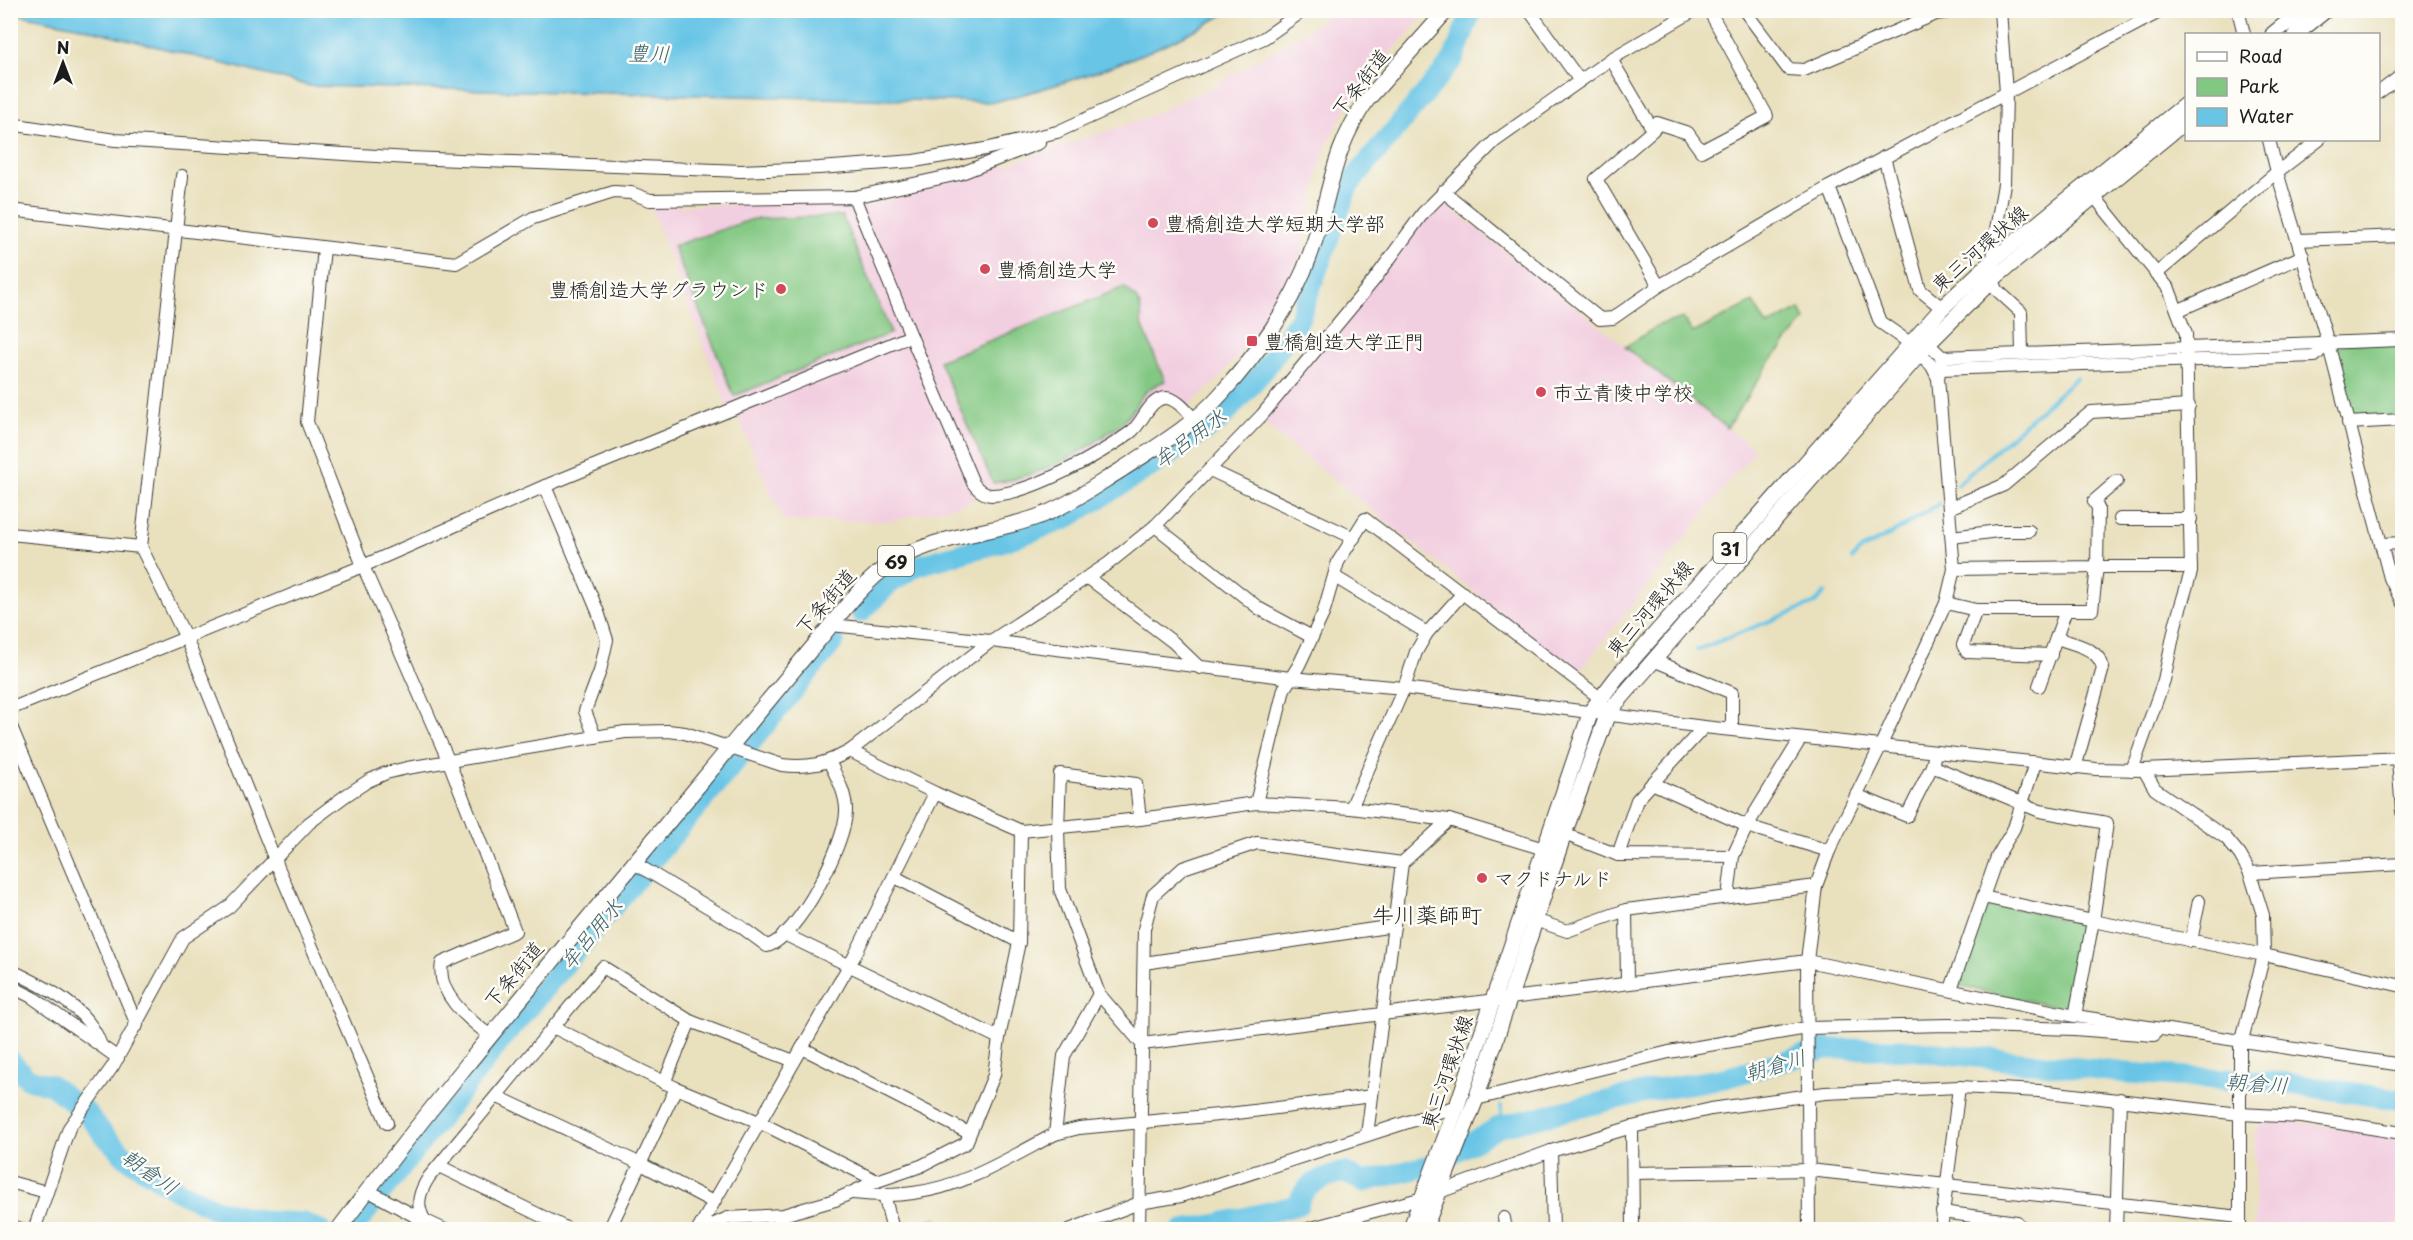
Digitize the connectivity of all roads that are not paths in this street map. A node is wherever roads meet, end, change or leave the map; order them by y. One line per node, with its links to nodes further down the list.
1 (1304, 10): 25 (street)
2 (1447, 10): 56 (main road, 下条街道 / 69)
3 (1529, 10): 18 (street)
4 (1695, 10): 16 (street)
5 (1709, 10): 24 (street)
6 (1744, 10): 7 (street)
7 (1960, 10)
8 (2000, 10): 20 (street)
9 (2163, 10): 20 (street)
10 (2238, 10): 13 (street)
11 (2303, 10): 14 (main road)
12 (2326, 10): 15 (main road)
13 (2244, 33)
14 (2274, 33)
15 (2297, 33)
16 (1611, 59): 18 (street); 24 (street)
17 (2403, 75): 19 (street)
18 (1580, 81): 33 (street)
19 (2380, 92)
20 (2006, 93): 28 (street); 41 (street)
21 (2185, 106): 32 (main road, 東三河環状線 / 31)
22 (2185, 122): 32 (main road, 東三河環状線 / 31)
23 (10, 124): 25 (street)
24 (1650, 125): 44 (street)
25 (1049, 135): 34 (street)
26 (2270, 141): 29 (street)
27 (2318, 141): 29 (street)
28 (1884, 157): 31 (street); 45 (street)
29 (2277, 172): 38 (street); 42 (street)
30 (182, 176): 36 (street)
31 (1829, 187): 44 (street); 50 (street)
32 (2089, 190): 41 (main road, 東三河環状線 / 31); 42 (street); 43 (main road, 東三河環状線 / 31)
33 (1443, 192): 44 (street); 59 (street)
34 (854, 197): 39 (street); 47 (street)
35 (10, 210): 36 (street)
36 (176, 231): 39 (street); 72 (street)
37 (2403, 236): 38 (street)
38 (2298, 240): 40 (street)
39 (324, 248): 73 (street)
40 (2303, 256): 46 (street); 49 (street)
41 (1994, 259): 43 (street); 45 (main road, 東三河環状線 / 31)
42 (2156, 274): 46 (street)
43 (1993, 279): 50 (main road, 東三河環状線 / 31); 52 (street)
44 (1659, 286)
45 (1942, 308): 50 (main road, 東三河環状線 / 31)
46 (2179, 310): 51 (street)
47 (910, 336): 56 (street); 61 (street)
48 (2403, 340): 49 (street)
49 (2328, 343): 51 (street); 53 (street); 58 (street)
50 (1919, 347): 54 (street); 54 (street); 91 (main road, 東三河環状線 / 31); 96 (main road, 東三河環状線 / 31)
51 (2187, 349): 52 (street); 53 (street)
52 (2022, 354): 54 (street)
53 (2187, 362): 54 (street); 55 (street)
54 (1940, 368): 62 (street)
55 (2189, 406): 62 (street); 64 (street)
56 (1195, 420): 84 (main road, 下条街道 / 69)
57 (2403, 420): 58 (street)
58 (2348, 423): 71 (street)
59 (1210, 470): 65 (street); 69 (street)
60 (2117, 481): 74 (street)
61 (545, 486): 73 (street); 103 (street)
62 (1949, 508): 68 (street)
63 (2120, 519): 64 (street)
64 (2190, 519): 75 (street)
65 (1155, 526): 77 (street); 86 (street)
66 (2029, 531): 68 (street)
67 (10, 534): 72 (street)
68 (1952, 537): 76 (street)
69 (1354, 538): 78 (street); 79 (street)
70 (2403, 543): 71 (street)
71 (2382, 544): 80 (street)
72 (141, 547): 87 (street)
73 (363, 566): 87 (street); 111 (street)
74 (2097, 567): 75 (street); 76 (street); 83 (street)
75 (2191, 567): 115 (street)
76 (1954, 569): 81 (street)
77 (1087, 577): 89 (street); 92 (street)
78 (1335, 577): 85 (street); 86 (street)
79 (1463, 593): 85 (street); 96 (street)
80 (2403, 602)
81 (1946, 603): 82 (street); 105 (street)
82 (1976, 610): 83 (street); 90 (street)
83 (2066, 610): 88 (street)
84 (831, 625): 89 (street); 106 (main road, 下条街道 / 69)
85 (1427, 633): 95 (street)
86 (1312, 637): 93 (street)
87 (186, 638): 97 (street); 133 (street)
88 (2057, 638): 90 (street); 114 (street)
89 (991, 642): 92 (street); 107 (street)
90 (2051, 655): 94 (street)
91 (1653, 660): 99 (main road, 東三河環状線 / 31); 102 (street)
92 (1200, 668): 93 (street)
93 (1291, 678): 95 (street); 119 (street)
94 (2039, 686)
95 (1404, 688): 98 (street); 121 (street)
96 (1600, 698): 98 (main road, 東三河環状線 / 31); 99 (street)
97 (10, 709)
98 (1591, 711): 99 (street); 129 (main road, 東三河環状線 / 31)
99 (1608, 713): 101 (street); 128 (main road, 東三河環状線 / 31)
100 (10, 724): 165 (street)
101 (1704, 727): 102 (street); 116 (street)
102 (1732, 730): 104 (street)
103 (595, 737): 106 (street); 111 (street)
104 (1801, 738): 105 (street); 125 (street)
105 (1880, 747): 108 (street); 118 (street)
106 (730, 748): 110 (street); 134 (main road, 下条街道 / 69)
107 (850, 751): 110 (street); 117 (street)
108 (1935, 753): 112 (street); 113 (street)
109 (2401, 758): 115 (street); 122 (street)
110 (830, 761): 147 (street)
111 (449, 762): 133 (street); 168 (street)
112 (2035, 763): 114 (street); 120 (street)
113 (1932, 766): 118 (street); 120 (street)
114 (2075, 768): 115 (street)
115 (2138, 770): 137 (street)
116 (1652, 783): 125 (street); 131 (street)
117 (935, 793): 127 (street); 138 (street)
118 (1856, 795): 130 (street)
119 (1256, 804): 121 (street); 123 (street)
120 (2022, 805): 141 (street); 145 (street)
121 (1351, 808): 124 (street)
122 (2403, 812)
123 (1140, 819): 126 (street); 126 (street)
124 (1449, 820): 129 (street); 135 (street)
125 (1747, 826): 130 (street); 132 (street)
126 (1058, 829): 127 (street); 159 (street)
127 (1021, 831): 149 (street)
128 (1564, 834): 131 (street); 144 (main road, 東三河環状線 / 31)
129 (1544, 849): 161 (main road, 東三河環状線 / 31)
130 (1829, 851): 139 (street)
131 (1618, 855): 132 (street)
132 (1733, 856): 140 (street)
133 (275, 860): 165 (street); 186 (street)
134 (634, 863): 147 (street); 168 (main road, 下条街道 / 69)
135 (1402, 863): 146 (street); 152 (street)
136 (2403, 864): 137 (street)
137 (2250, 873): 150 (street)
138 (895, 877): 149 (street); 153 (street)
139 (1816, 886): 140 (street); 151 (street)
140 (1728, 897): 143 (street)
141 (1983, 897): 145 (street); 158 (street)
142 (2199, 901): 148 (street)
143 (1626, 909): 144 (street); 155 (street)
144 (1535, 920): 160 (main road, 東三河環状線 / 31)
145 (2093, 921): 148 (street); 163 (street)
146 (1394, 926): 152 (street); 162 (street)
147 (784, 934): 153 (street)
148 (2190, 941): 150 (street)
149 (1019, 942): 169 (street)
150 (2264, 955): 157 (street); 171 (street)
151 (1807, 961): 155 (street); 158 (street); 167 (street)
152 (1144, 963): 170 (street)
153 (849, 966): 169 (street); 173 (street)
154 (10, 970): 172 (street)
155 (1627, 983): 160 (street)
156 (10, 986): 172 (street)
157 (2403, 986)
158 (1952, 989): 163 (street)
159 (1099, 994): 170 (street); 191 (street)
160 (1510, 996): 161 (street); 183 (main road, 東三河環状線 / 31)
161 (1492, 1002): 162 (street); 183 (main road, 東三河環状線 / 31)
162 (1382, 1014): 170 (street); 180 (street)
163 (2075, 1016): 171 (street)
164 (690, 1021): 166 (street); 174 (street); 177 (street)
165 (137, 1025): 175 (street)
166 (553, 1027): 177 (street); 181 (street)
167 (1807, 1031): 171 (street); 179 (street); 183 (street)
168 (489, 1035): 202 (main road, 下条街道 / 69)
169 (999, 1038): 190 (street)
170 (1142, 1044): 187 (street)
171 (2241, 1045): 176 (street); 184 (street)
172 (100, 1046): 175 (street)
173 (802, 1047): 174 (street); 190 (street)
174 (794, 1061): 185 (street)
175 (115, 1062): 203 (street)
176 (2403, 1065)
177 (670, 1085): 185 (street); 194 (street)
178 (1959, 1087): 179 (street); 182 (street); 200 (street)
179 (1809, 1093): 188 (street); 196 (street)
180 (1372, 1096): 187 (street); 192 (street)
181 (498, 1097): 194 (street); 195 (street)
182 (2120, 1100): 184 (street); 207 (street)
183 (1465, 1107): 192 (street); 201 (main road, 東三河環状線 / 31)
184 (2240, 1110): 189 (street); 211 (street)
185 (759, 1122): 198 (street); 206 (street)
186 (387, 1123)
187 (1140, 1123): 191 (street); 208 (street)
188 (1632, 1127): 193 (street); 197 (street)
189 (2403, 1132)
190 (969, 1133): 198 (street)
191 (1055, 1134): 205 (street)
192 (1367, 1135): 208 (street)
193 (1551, 1151): 201 (street); 226 (street)
194 (642, 1164): 206 (street); 218 (street)
195 (439, 1166): 210 (street); 217 (street)
196 (1809, 1170): 197 (street); 200 (street); 228 (street)
197 (1633, 1173): 227 (street)
198 (877, 1181): 204 (street)
199 (10, 1182): 203 (street)
200 (1945, 1184): 207 (street); 209 (street)
201 (1434, 1188): 223 (street); 224 (main road, 東三河環状線 / 31); 225 (main road, 東三河環状線 / 31)
202 (368, 1190): 210 (street); 215 (main road, 下条街道 / 69)
203 (46, 1192): 214 (street)
204 (849, 1193): 205 (street); 219 (street)
205 (884, 1194): 220 (street)
206 (713, 1202): 219 (street)
207 (2117, 1204): 211 (street); 231 (street)
208 (1139, 1208): 221 (street); 222 (street)
209 (1942, 1212): 229 (street); 230 (street)
210 (424, 1219): 216 (street)
211 (2240, 1223)
212 (10, 1225): 213 (street)
213 (24, 1230)
214 (34, 1230)
215 (338, 1230)
216 (446, 1230)
217 (570, 1230)
218 (609, 1230)
219 (700, 1230)
220 (893, 1230)
221 (1069, 1230)
222 (1139, 1230)
223 (1305, 1230)
224 (1410, 1230)
225 (1424, 1230)
226 (1553, 1230)
227 (1633, 1230)
228 (1809, 1230)
229 (1941, 1230)
230 (2016, 1230)
231 (2116, 1230)

